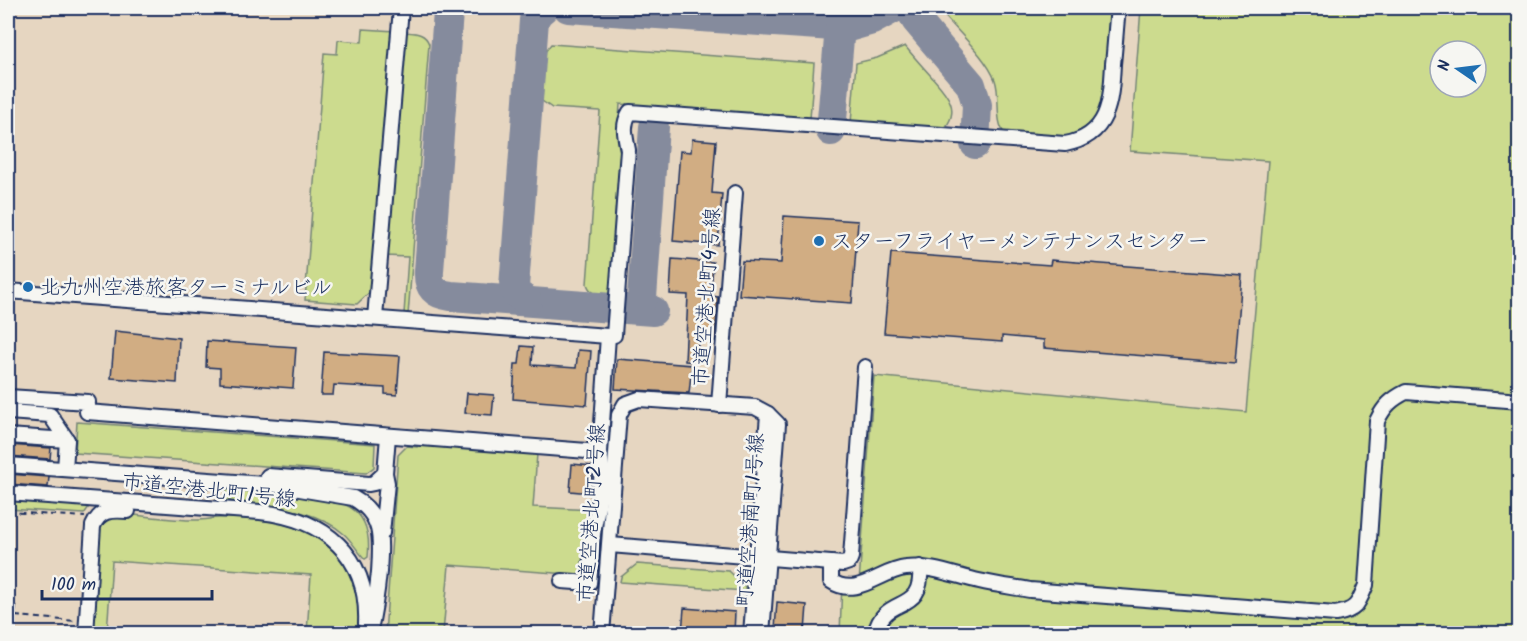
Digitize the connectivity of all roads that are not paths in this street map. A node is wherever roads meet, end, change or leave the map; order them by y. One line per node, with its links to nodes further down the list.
1 (401, 8): 5 (street)
2 (1118, 8): 6 (street)
3 (735, 193): 10 (street, 市道空港北町4号線)
4 (8, 291): 5 (street)
5 (375, 318): 6 (street)
6 (608, 336): 15 (street)
7 (865, 368): 25 (street)
8 (8, 397): 13 (street)
9 (1520, 401): 26 (street)
10 (719, 405): 23 (street, 市道空港北町2号線); 24 (street, 市道空港北町2号線)
11 (8, 412): 14 (street)
12 (8, 436): 14 (street)
13 (388, 436): 15 (street); 18 (street)
14 (67, 440): 17 (street)
15 (600, 452): 27 (street)
16 (8, 465): 17 (street)
17 (65, 469): 19 (street)
18 (385, 473): 19 (street); 22 (street)
19 (228, 481): 22 (street)
20 (8, 493): 21 (street, 市道空港北町1号線)
21 (224, 510): 28 (street); 29 (street, 市道空港北町1号線)
22 (381, 544): 29 (street)
23 (610, 545): 24 (street); 30 (street, 市道空港北町2号線)
24 (763, 557): 25 (street); 31 (street, 市道空港北町2号線); 32 (street, 町道空港南町1号線)
25 (837, 563): 26 (street)
26 (920, 567): 33 (street)
27 (562, 582)
28 (86, 633)
29 (368, 633)
30 (602, 633)
31 (751, 633)
32 (762, 633)
33 (875, 633)

